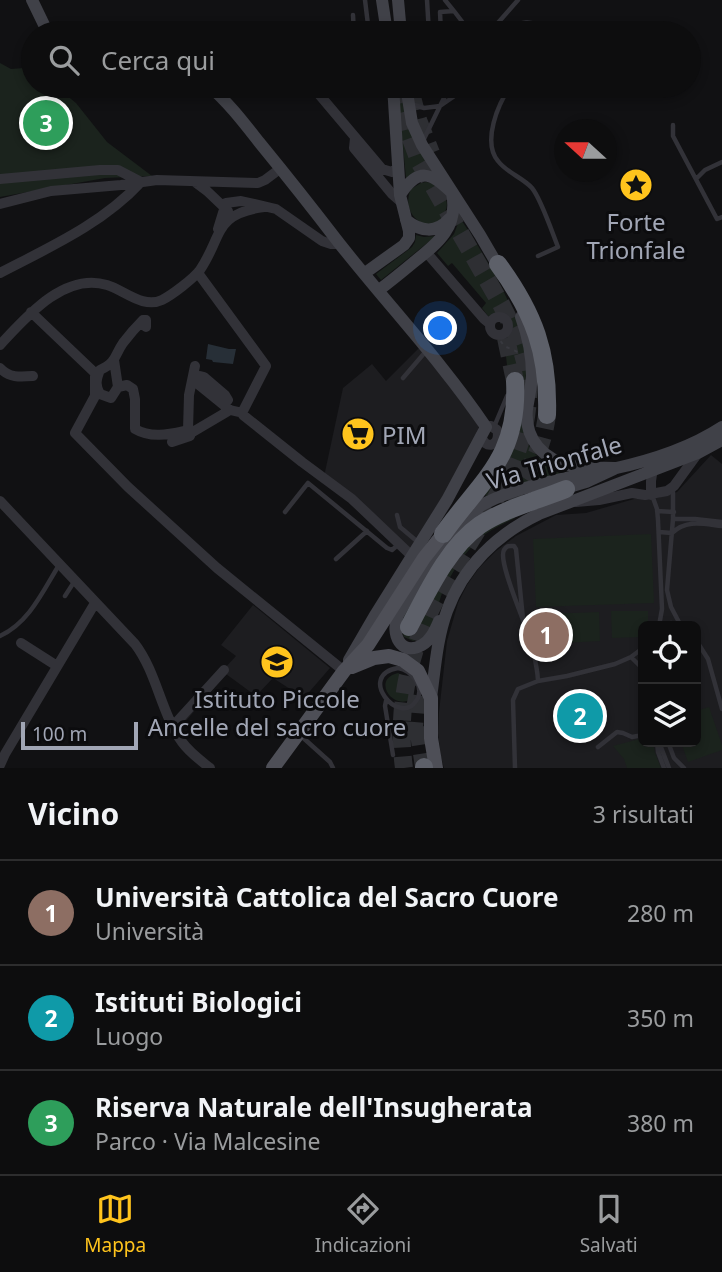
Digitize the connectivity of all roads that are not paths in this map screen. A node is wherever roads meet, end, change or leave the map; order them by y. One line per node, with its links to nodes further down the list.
1 (32, 0): 10 (main road)
2 (365, 0): 12 (lane)
3 (382, 0): 13 (main road)
4 (398, 0): 14 (main road)
5 (427, 0): 15 (lane)
6 (445, 0): 8 (lane)
7 (518, 0): 18 (lane)
8 (454, 11): 16 (lane); 17 (lane)
9 (353, 15): 11 (lane)
10 (42, 21)
11 (354, 21)
12 (368, 21)
13 (385, 21)
14 (400, 21)
15 (428, 21)
16 (440, 21)
17 (462, 21)
18 (500, 21)
19 (221, 98): 33 (main road)
20 (322, 98): 29 (street)
21 (394, 98): 32 (main road)
22 (407, 98): 26 (main road)
23 (444, 98): 27 (lane)
24 (452, 98): 27 (lane)
25 (504, 98): 52 (lane)
26 (408, 103): 27 (lane); 30 (main road)
27 (440, 106): 30 (lane)
28 (673, 125): 35 (lane)
29 (355, 138): 32 (street); 41 (street)
30 (422, 145): 40 (main road)
31 (722, 163): 35 (lane)
32 (399, 167): 41 (main road)
33 (281, 169): 38 (street); 50 (main road)
34 (0, 179): 36 (street)
35 (696, 179): 47 (lane)
36 (141, 182): 37 (street); 43 (street); 54 (street)
37 (194, 182): 39 (street); 42 (street)
38 (240, 182): 39 (street); 42 (street)
39 (211, 183): 42 (street)
40 (452, 192): 41 (main road); 46 (main road); 53 (main road)
41 (401, 199): 48 (main road)
42 (229, 202): 44 (street); 45 (street); 49 (street)
43 (0, 204)
44 (264, 207): 45 (street); 50 (street)
45 (236, 214): 49 (street)
46 (452, 216): 48 (main road); 51 (main road)
47 (722, 217)
48 (407, 220): 56 (main road)
49 (216, 238): 55 (street)
50 (340, 244): 56 (main road)
51 (426, 252): 57 (main road); 59 (street)
52 (538, 256)
53 (498, 264): 71 (highway); 79 (main road)
54 (0, 273)
55 (198, 273): 58 (street); 70 (street)
56 (365, 273): 57 (main road)
57 (379, 290): 62 (main road)
58 (31, 312): 61 (street); 117 (street)
59 (490, 324): 59 (street)
60 (146, 327): 63 (street)
61 (0, 345)
62 (428, 350): 67 (lane); 73 (main road)
63 (114, 360): 68 (street); 68 (street)
64 (195, 366): 74 (street)
65 (0, 369): 66 (street)
66 (33, 376)
67 (403, 378)
68 (118, 387): 74 (street)
69 (512, 388): 73 (lane); 94 (highway)
70 (243, 413): 74 (street); 95 (street)
71 (547, 415)
72 (722, 427): 78 (main road, Via Trionfale)
73 (487, 430): 96 (main road, Via Trionfale)
74 (190, 432): 76 (street)
75 (722, 440): 77 (main road, Via Trionfale)
76 (172, 442)
77 (698, 453): 80 (main road, Via Trionfale); 81 (street, Via Trionfale)
78 (658, 456): 79 (main road, Via Trionfale); 80 (street)
79 (617, 468): 83 (main road); 94 (main road, Via Trionfale)
80 (652, 471): 82 (street); 83 (main road, Via Trionfale)
81 (673, 487): 82 (street, Via Trionfale); 87 (lane)
82 (651, 495): 83 (street, Via Trionfale); 85 (lane)
83 (566, 496): 101 (main road, Via Trionfale); 101 (main road); 107 (highway)
84 (0, 501): 99 (street)
85 (657, 511): 87 (lane); 92 (lane)
86 (285, 512): 91 (lane)
87 (674, 512): 89 (lane)
88 (397, 515): 96 (lane)
89 (673, 519): 90 (lane); 93 (lane)
90 (722, 524): 93 (lane)
91 (368, 531): 95 (lane); 98 (lane)
92 (659, 532): 93 (lane); 105 (lane)
93 (672, 533): 106 (lane)
94 (443, 534): 117 (main road, Via Trionfale)
95 (398, 544): 97 (street)
96 (420, 544): 97 (main road, Via Trionfale)
97 (412, 556): 117 (main road, Via Trionfale)
98 (336, 559)
99 (59, 564): 100 (street); 108 (lane)
100 (75, 581): 102 (lane); 103 (street)
101 (461, 583): 121 (main road, Via Trionfale)
102 (65, 596)
103 (95, 603): 115 (street); 123 (street)
104 (523, 619): 104 (lane); 118 (lane)
105 (660, 621)
106 (678, 621)
107 (409, 627)
108 (0, 636)
109 (21, 643): 115 (street)
110 (701, 648): 122 (lane)
111 (638, 652): 112 (lane)
112 (631, 657): 114 (lane); 118 (lane)
113 (396, 662): 117 (main road); 119 (lane); 120 (lane); 121 (main road)
114 (638, 664)
115 (57, 666): 130 (street)
116 (224, 670): 123 (street)
117 (344, 671): 124 (main road, Via Trionfale)
118 (538, 681): 135 (lane)
119 (418, 687): 120 (lane); 121 (lane)
120 (386, 700): 129 (lane)
121 (431, 701): 134 (main road)
122 (722, 709)
123 (173, 726): 133 (street)
124 (299, 734): 131 (main road, Via Trionfale); 132 (lane)
125 (638, 736): 126 (lane)
126 (598, 747)
127 (660, 747): 136 (lane)
128 (670, 747): 137 (lane)
129 (393, 755)
130 (0, 765)
131 (276, 767)
132 (331, 767)
133 (209, 768)
134 (428, 768)
135 (515, 768)
136 (667, 768)
137 (684, 768)

